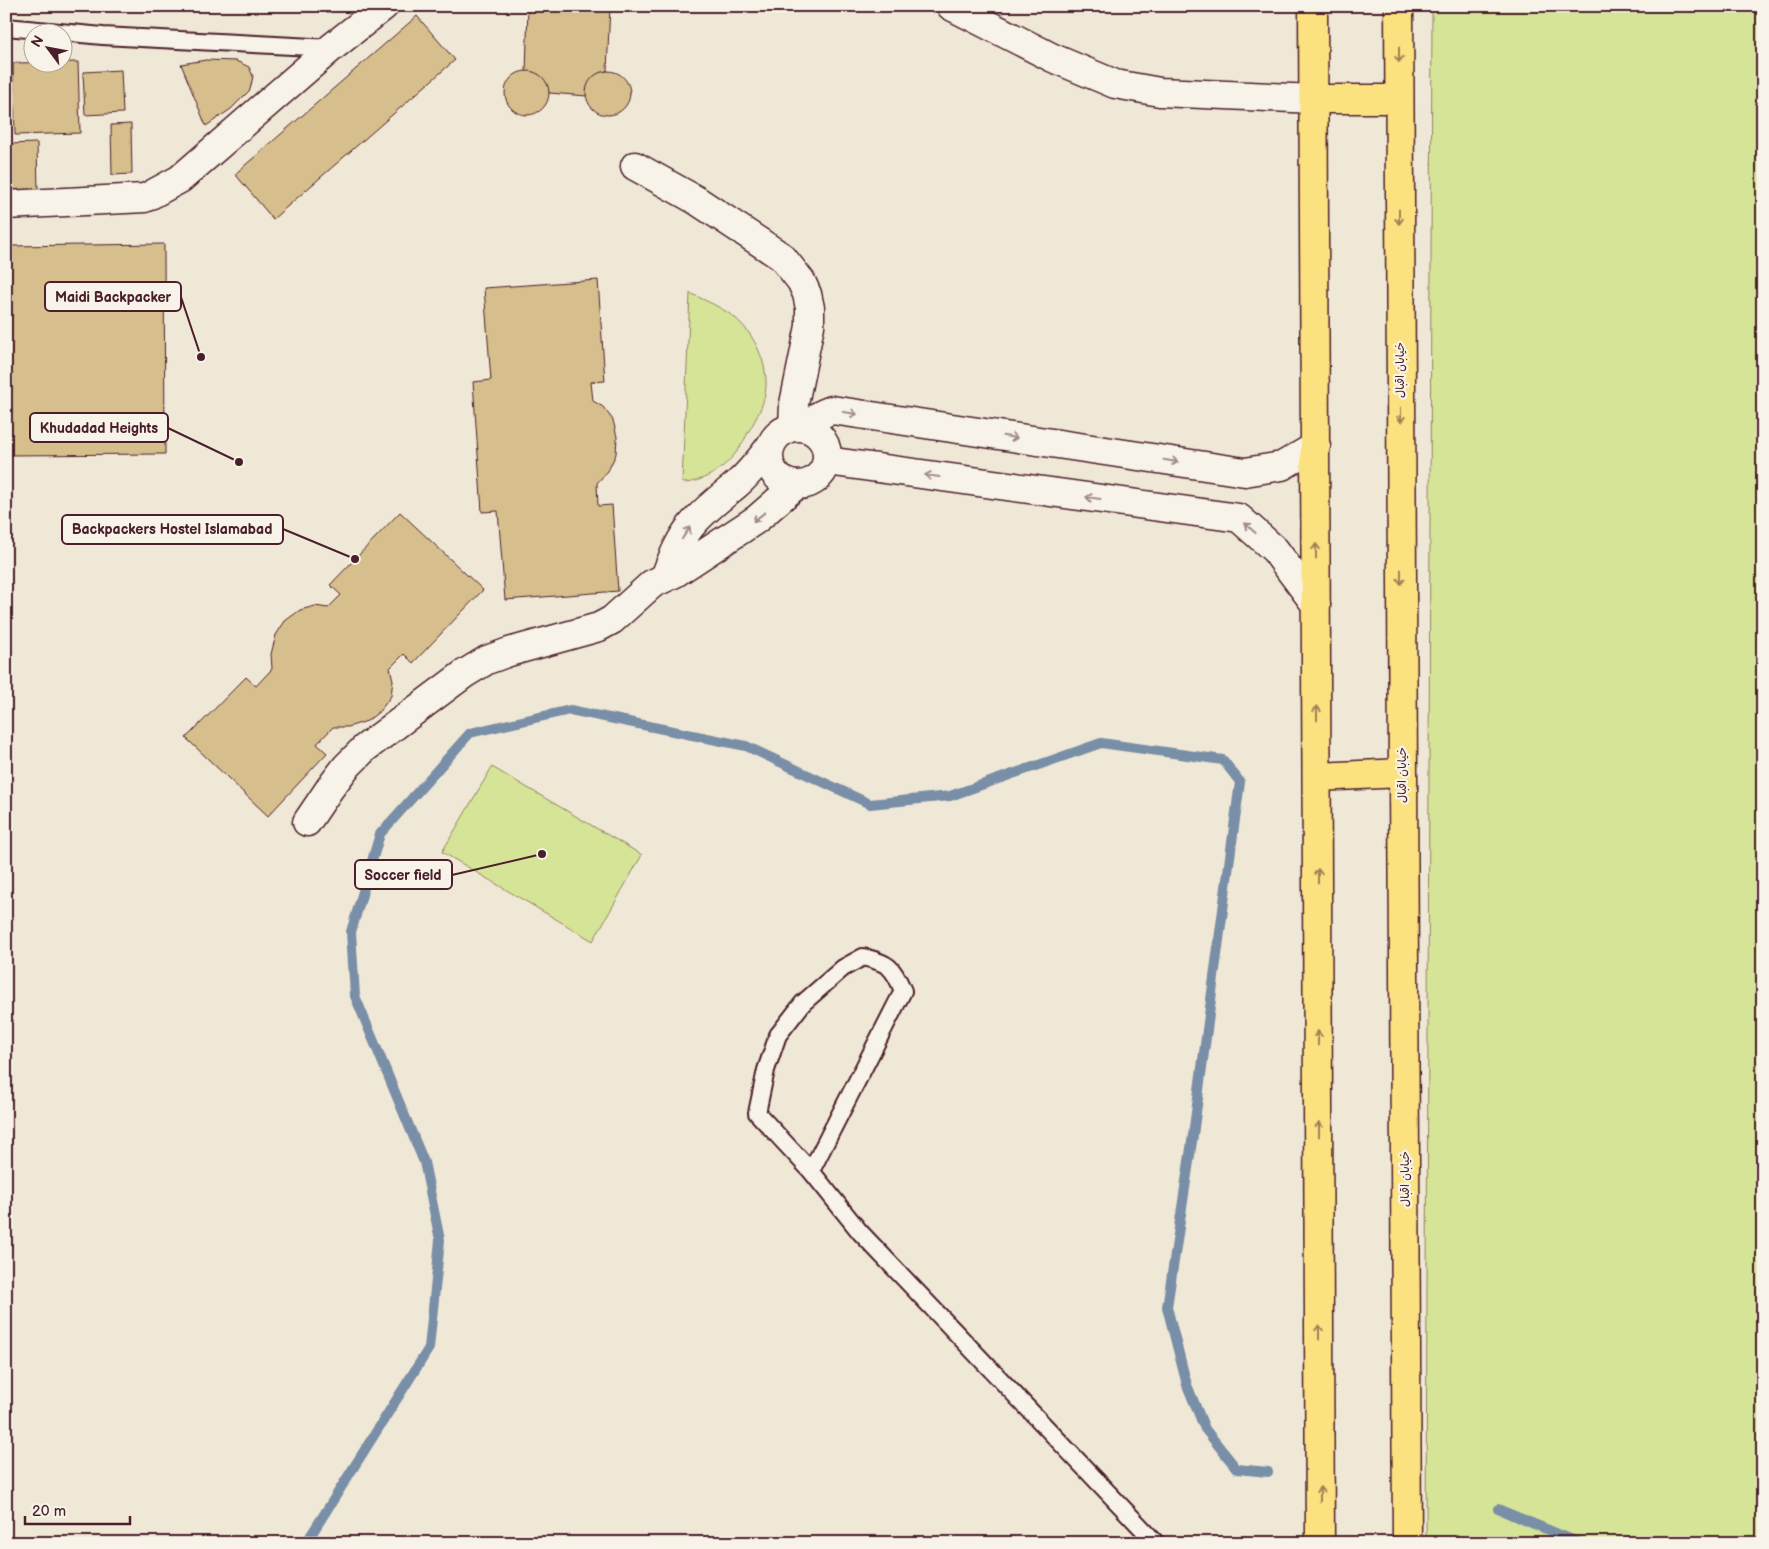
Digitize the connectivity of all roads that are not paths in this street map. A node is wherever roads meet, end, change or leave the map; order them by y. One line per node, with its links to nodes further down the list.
1 (384, 6): 6 (street)
2 (951, 6): 7 (street)
3 (1313, 6): 7 (main road)
4 (1399, 6): 8 (main road, خیابان اقبال, one-way to 8)
5 (6, 27): 6 (lane)
6 (331, 48): 10 (street)
7 (1314, 99): 8 (main road); 12 (main road)
8 (1399, 99): 18 (main road, خیابان اقبال, one-way to 18)
9 (635, 166): 11 (street)
10 (6, 205)
11 (801, 428): 12 (street, one-way to 12); 13 (street); 14 (street)
12 (1316, 446): 17 (main road, one-way to 12)
13 (769, 448): 15 (street); 16 (street, one-way to 13)
14 (827, 461): 15 (street); 17 (street, one-way to 14)
15 (796, 485): 16 (street, one-way to 16)
16 (665, 577): 20 (street)
17 (1316, 604): 19 (main road, one-way to 17)
18 (1402, 773): 19 (main road); 24 (main road, خیابان اقبال)
19 (1317, 777): 23 (main road, one-way to 19)
20 (307, 822)
21 (811, 1170): 21 (lane); 22 (lane)
22 (1156, 1543)
23 (1320, 1543)
24 (1407, 1543)

